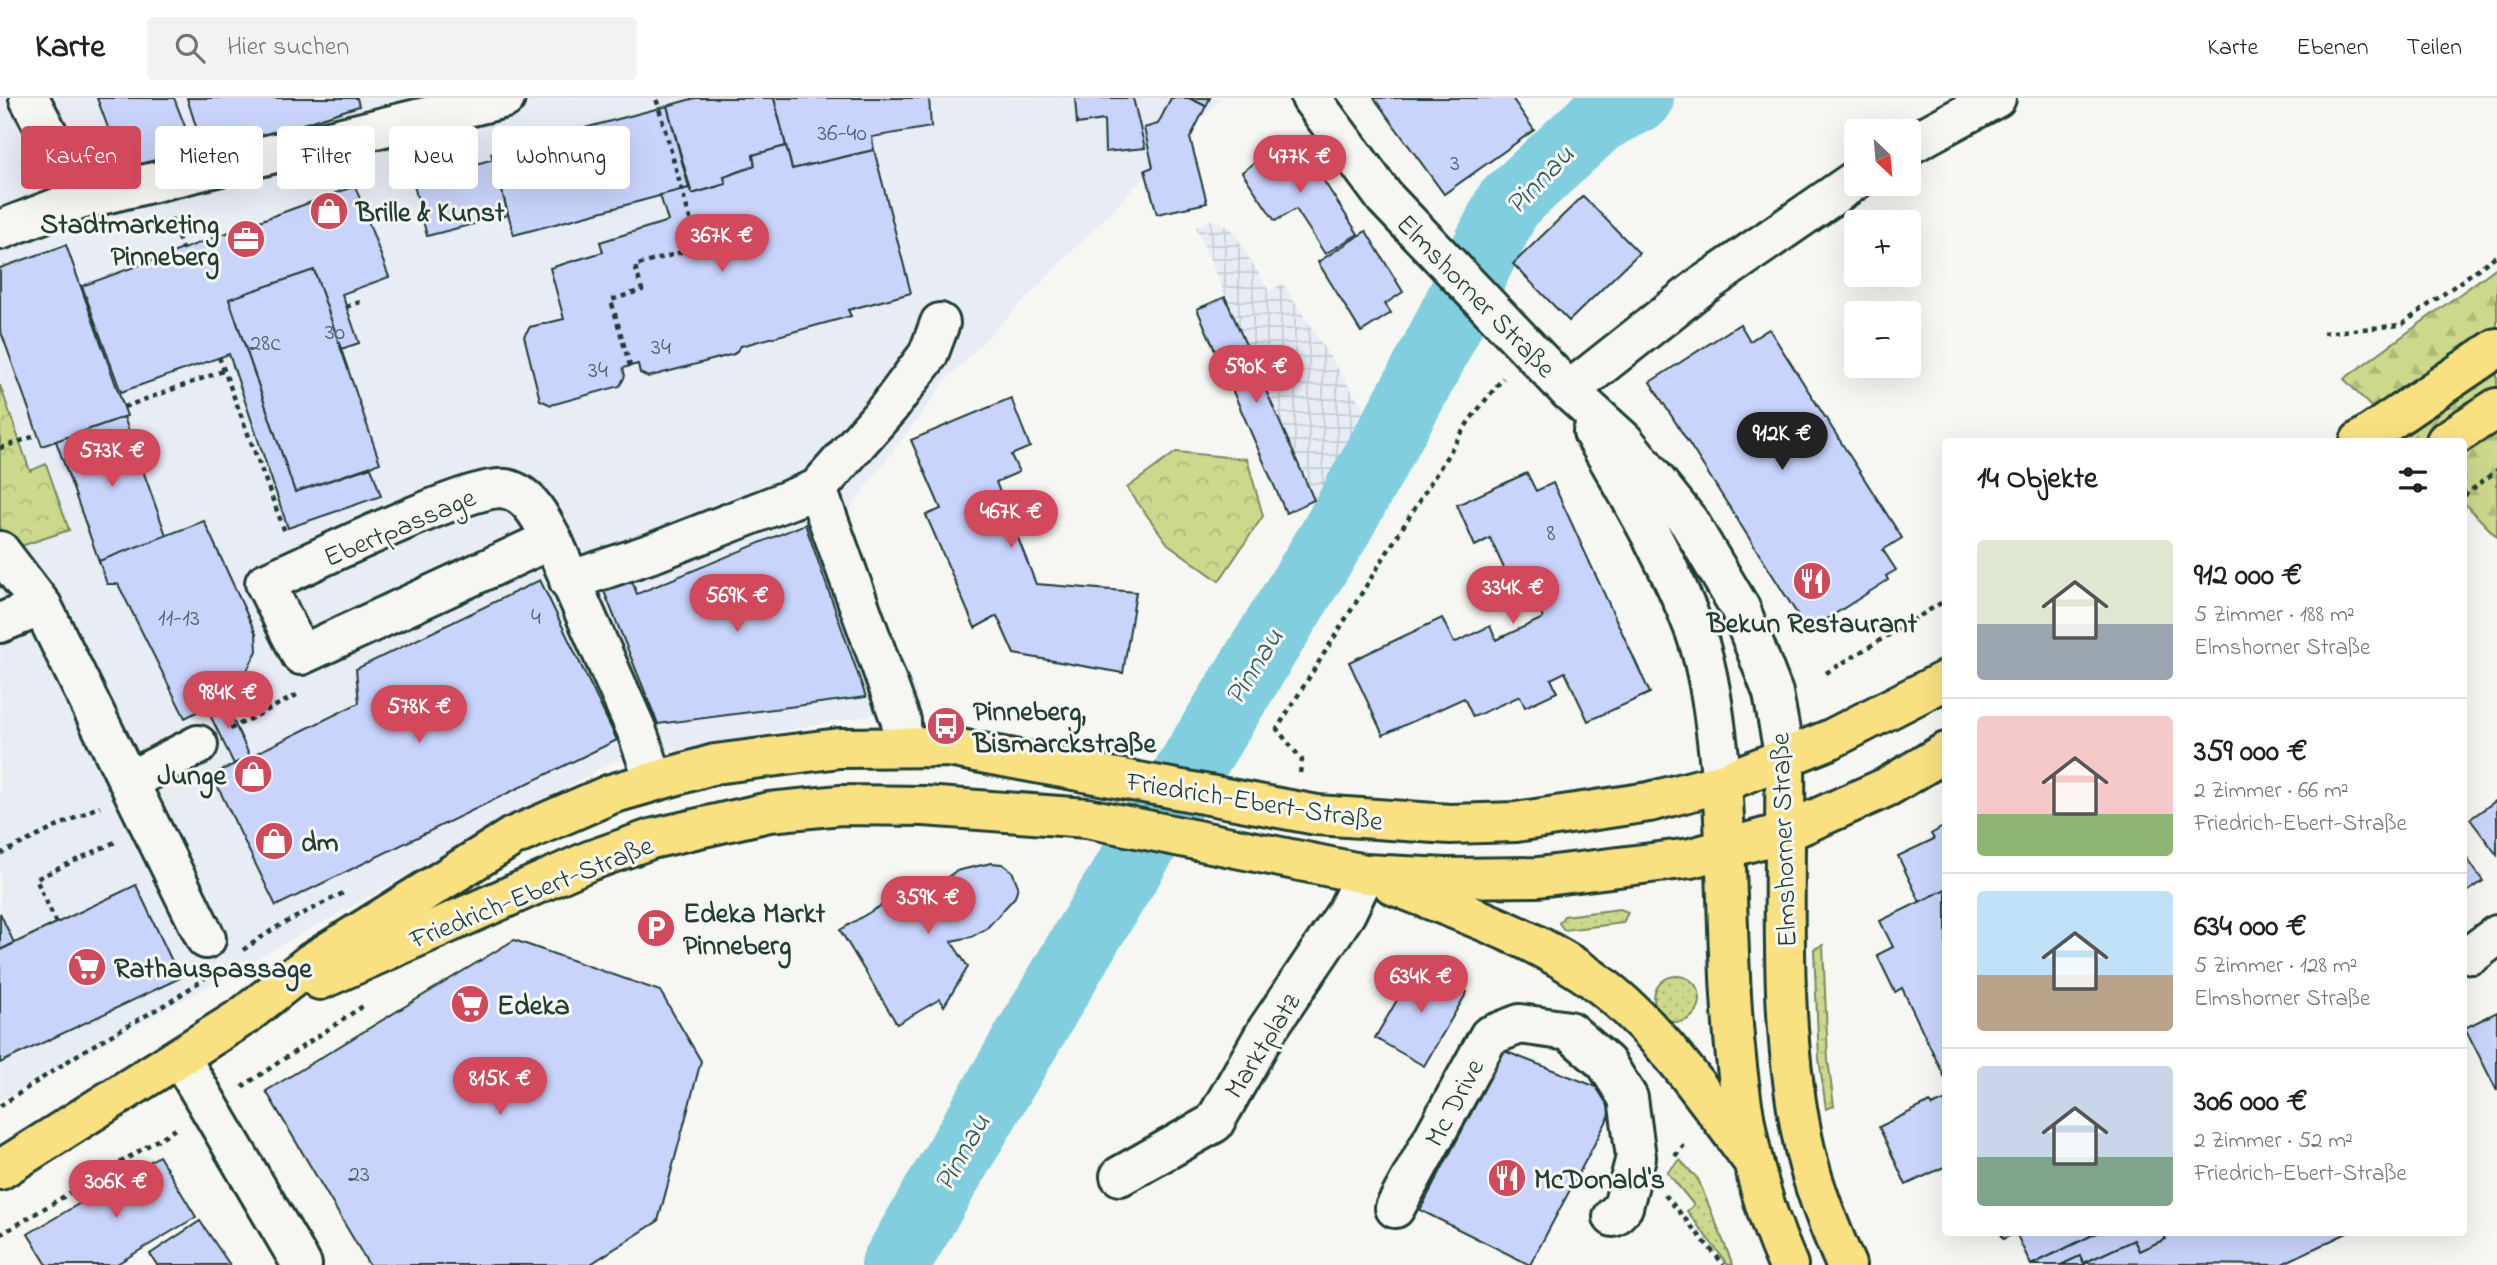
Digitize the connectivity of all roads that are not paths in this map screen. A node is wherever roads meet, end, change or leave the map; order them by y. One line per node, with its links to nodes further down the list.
1 (29, 98): 5 (street)
2 (505, 98): 7 (street)
3 (1311, 98): 13 (street, Elmshorner Straße)
4 (1996, 98): 6 (street)
5 (42, 126)
6 (1922, 138)
7 (141, 162)
8 (1844, 188): 13 (street)
9 (49, 189): 10 (street)
10 (0, 230)
11 (940, 323): 17 (street)
12 (2497, 348): 15 (main road)
13 (1569, 391): 27 (street, Elmshorner Straße); 29 (street, Elmshorner Straße)
14 (2497, 408): 16 (main road)
15 (2364, 438)
16 (2451, 438)
17 (817, 489): 20 (street); 25 (street)
18 (552, 539): 18 (street, Ebertpassage); 20 (street, Ebertpassage)
19 (0, 551): 21 (street)
20 (569, 581): 28 (street, Ebertpassage)
21 (42, 606): 22 (street); 30 (street)
22 (0, 623)
23 (1942, 682): 27 (main road, Friedrich-Ebert-Straße)
24 (198, 745): 30 (street)
25 (902, 747): 28 (main road, Friedrich-Ebert-Straße); 29 (main road, Friedrich-Ebert-Straße); 31 (main road)
26 (1942, 754): 32 (main road, Friedrich-Ebert-Straße)
27 (1785, 759): 29 (main road, Friedrich-Ebert-Straße); 32 (main road, Elmshorner Straße)
28 (654, 780): 33 (main road, Friedrich-Ebert-Straße)
29 (1722, 783): 34 (main road, Elmshorner Straße)
30 (131, 785): 37 (street)
31 (841, 805): 35 (main road, Friedrich-Ebert-Straße); 36 (main road, Friedrich-Ebert-Straße)
32 (1786, 832): 34 (main road, Friedrich-Ebert-Straße); 47 (main road, Elmshorner Straße)
33 (512, 837): 36 (main road); 38 (main road, Friedrich-Ebert-Straße)
34 (1726, 850): 35 (main road, Friedrich-Ebert-Straße); 40 (main road, Elmshorner Straße)
35 (1365, 874): 40 (main road, Elmshorner Straße); 42 (street, Marktplatz)
36 (487, 906): 38 (main road, Friedrich-Ebert-Straße)
37 (208, 956)
38 (244, 1016): 39 (main road, Friedrich-Ebert-Straße)
39 (180, 1057): 41 (main road, Friedrich-Ebert-Straße); 45 (street)
40 (1752, 1160): 46 (main road, Elmshorner Straße)
41 (0, 1170)
42 (1120, 1176)
43 (1395, 1208): 44 (street, Mc Drive)
44 (1614, 1217)
45 (302, 1265)
46 (1788, 1265)
47 (1846, 1265)

